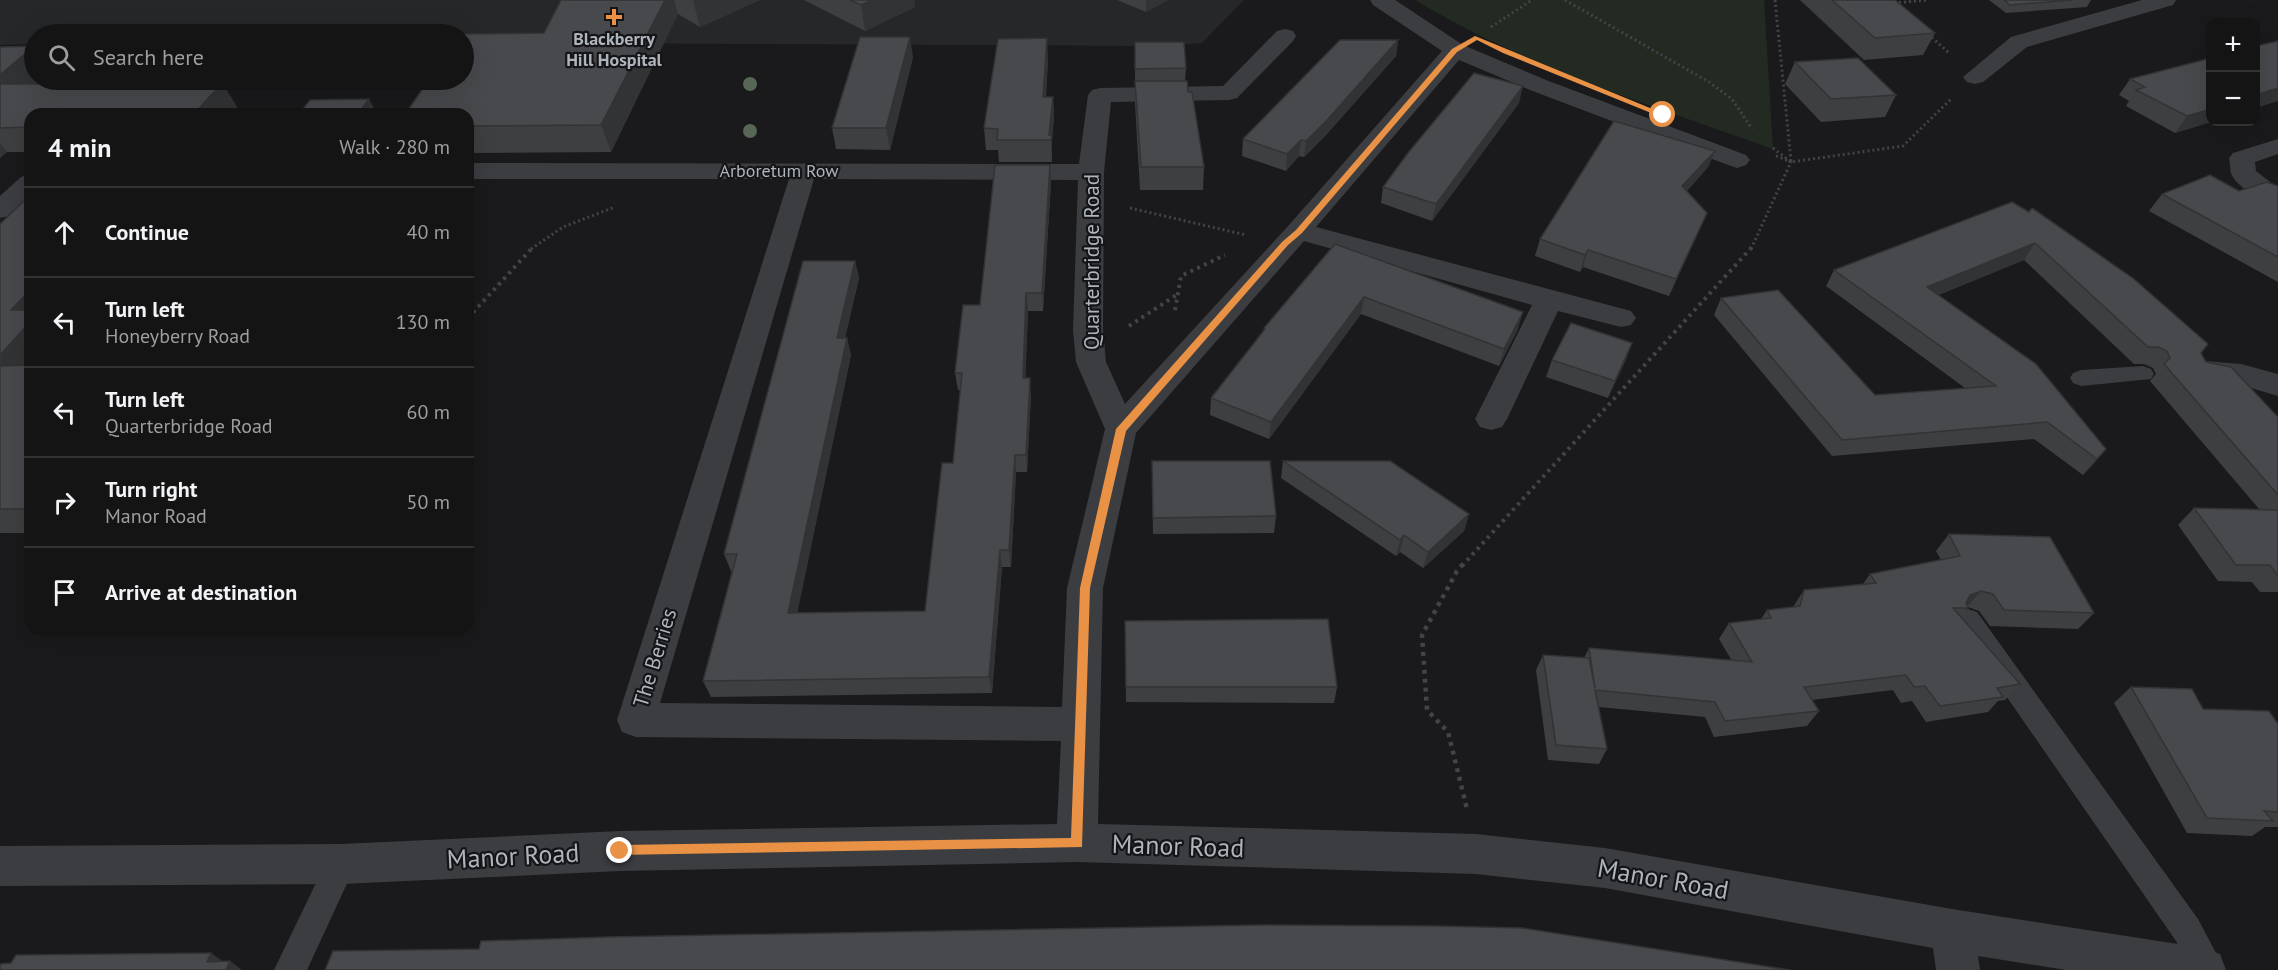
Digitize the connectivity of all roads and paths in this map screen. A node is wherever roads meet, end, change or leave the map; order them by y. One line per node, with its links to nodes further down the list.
1 (1381, 0): 10 (street)
2 (1532, 0): 10 (path)
3 (1565, 0): 12 (path)
4 (1775, 0): 17 (path)
5 (1928, 0): 7 (path)
6 (2165, 0): 11 (street)
7 (1902, 10)
8 (1926, 32): 11 (path)
9 (1285, 36): 21 (street, Quarterbridge Road)
10 (1455, 50): 16 (street); 26 (street)
11 (1975, 77): 17 (path)
12 (1753, 130)
13 (1767, 144): 17 (path)
14 (2278, 146): 24 (street)
15 (1770, 154): 17 (path)
16 (1737, 160)
17 (1791, 162): 41 (path)
18 (474, 171): 19 (street, Arboretum Row)
19 (670, 171): 20 (street, Arboretum Row); 29 (path)
20 (804, 171): 21 (street, Arboretum Row); 39 (street, The Berries)
21 (1091, 172): 23 (street, Quarterbridge Road)
22 (24, 187): 25 (street)
23 (1091, 199): 26 (path); 31 (street, Quarterbridge Road)
24 (2278, 199)
25 (4, 204)
26 (1292, 238): 28 (street); 37 (street)
27 (1178, 294): 31 (path)
28 (1549, 300): 30 (street); 36 (street)
29 (474, 312)
30 (1621, 318)
31 (1091, 351): 37 (street, Quarterbridge Road)
32 (2204, 371): 35 (street)
33 (2143, 374): 34 (lane)
34 (2081, 378)
35 (2278, 385)
36 (1491, 419)
37 (1121, 429): 39 (street)
38 (1968, 620): 47 (lane)
39 (1081, 724): 40 (street)
40 (1077, 843): 41 (street, Manor Road); 42 (street, Manor Road)
41 (1476, 854): 44 (street, Manor Road)
42 (341, 864): 43 (street, Manor Road); 45 (lane)
43 (0, 866)
44 (1955, 950): 46 (street, Manor Road)
45 (290, 970)
46 (2204, 970)
47 (2209, 970)

